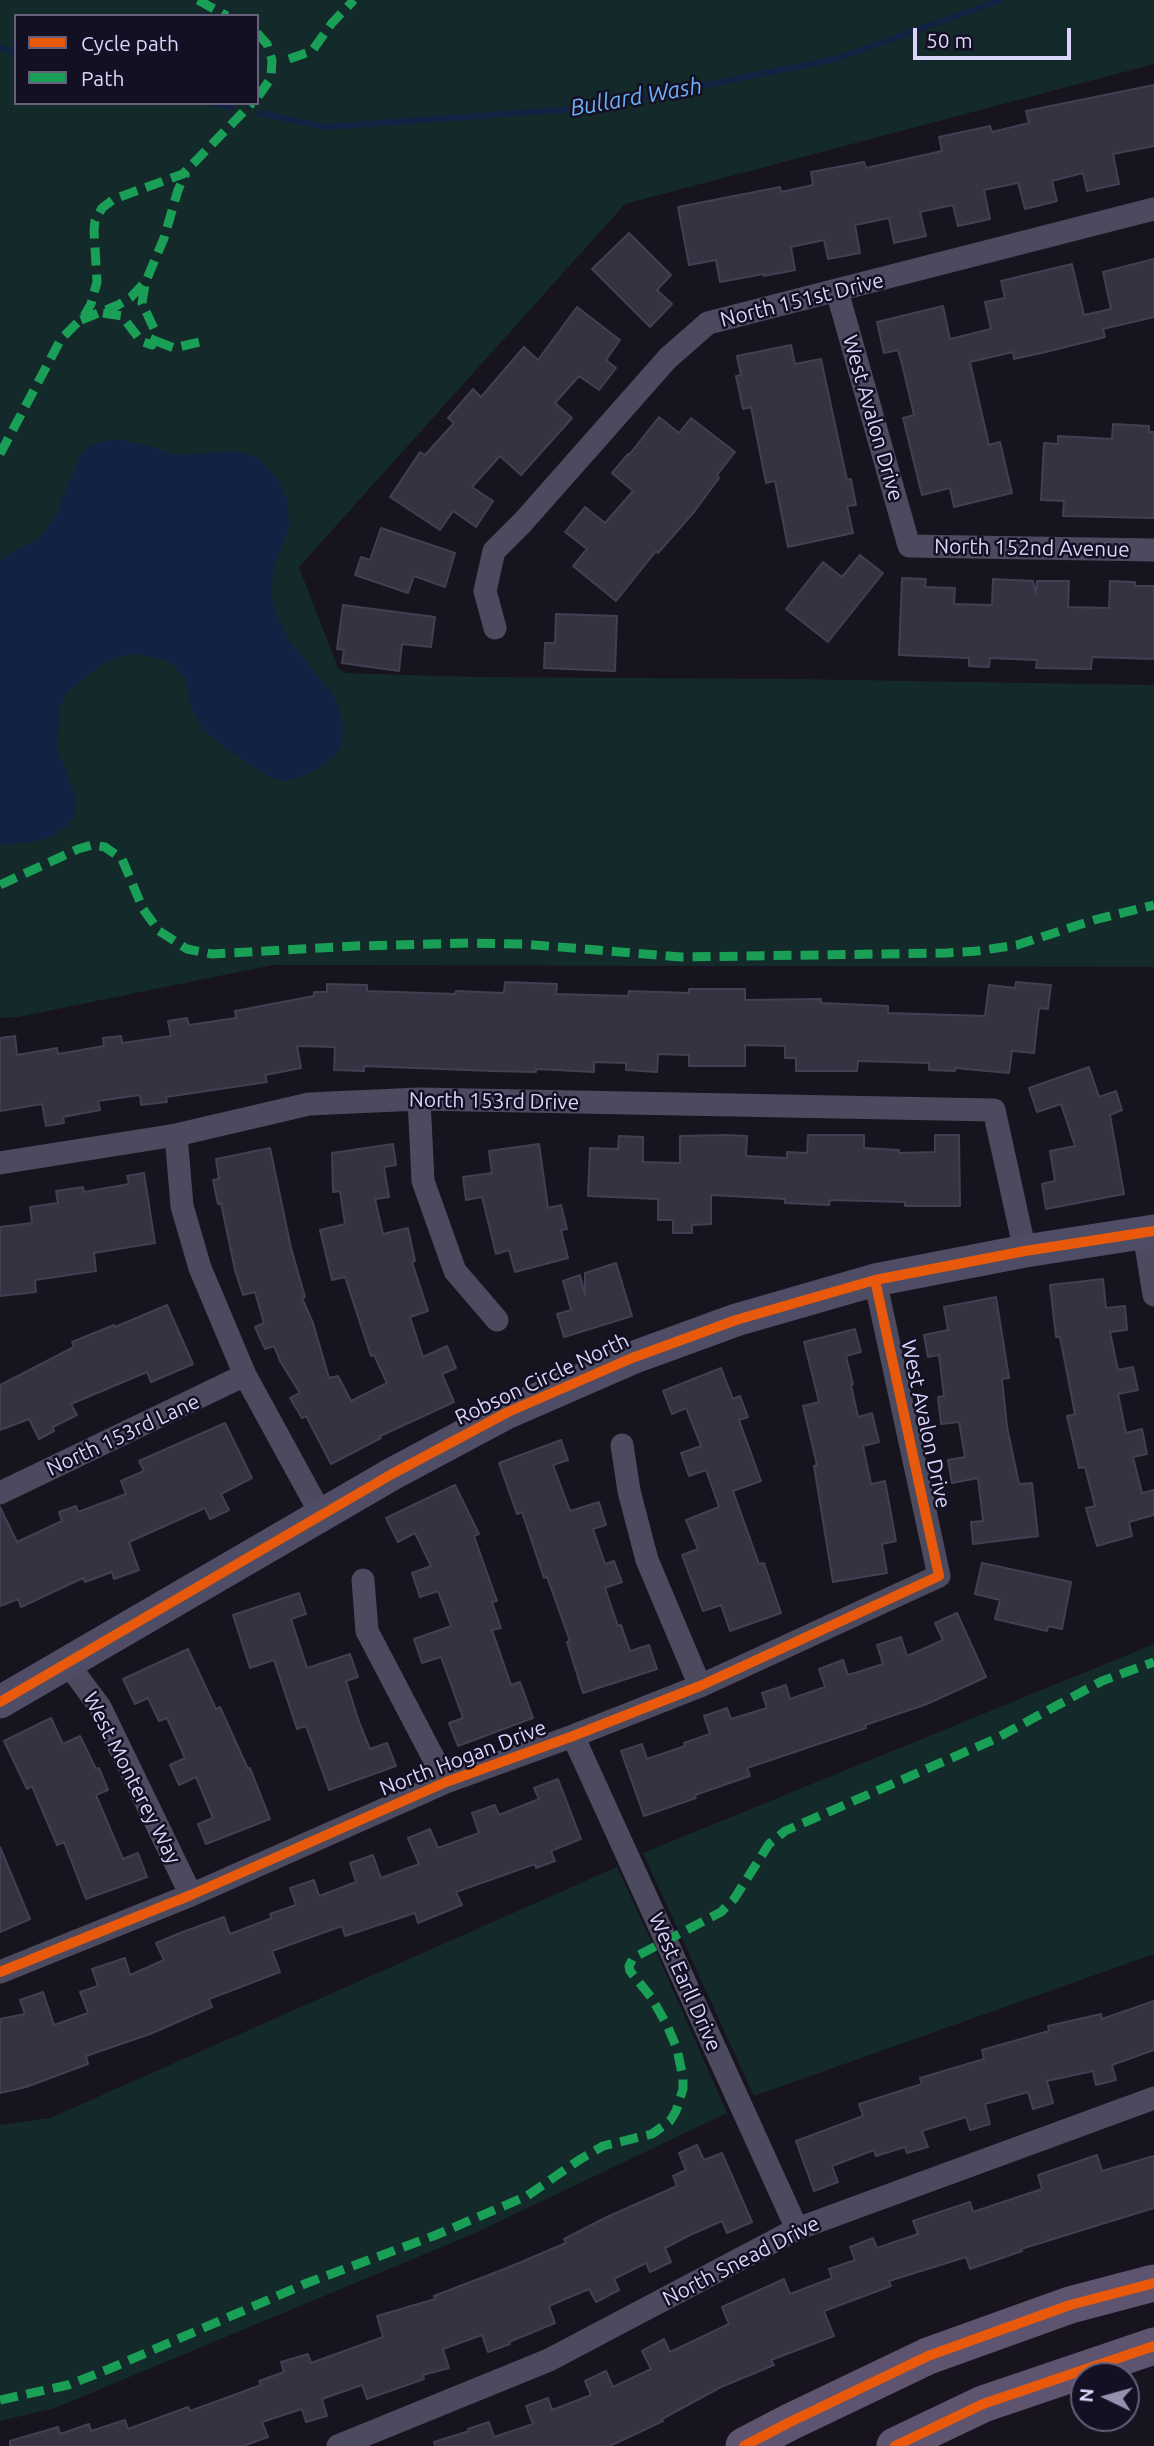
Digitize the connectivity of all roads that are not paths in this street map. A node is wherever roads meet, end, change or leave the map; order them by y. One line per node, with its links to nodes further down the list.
1 (1154, 209): 2 (street, North 151st Drive)
2 (837, 291): 3 (street, West Avalon Drive); 5 (street, North 151st Drive)
3 (909, 546): 4 (street, North 152nd Avenue)
4 (1154, 550)
5 (495, 628)
6 (419, 1099): 7 (street, North 153rd Drive); 10 (street, North 153rd Drive); 13 (street)
7 (176, 1135): 8 (street, North 153rd Drive); 14 (street)
8 (0, 1163)
9 (1149, 1232): 10 (street, Robson Circle North); 12 (street)
10 (1025, 1251): 11 (street, Robson Circle North)
11 (875, 1280): 17 (street, Robson Circle North); 18 (street, West Avalon Drive)
12 (1154, 1295)
13 (498, 1320)
14 (245, 1375): 16 (street, North 153rd Lane); 17 (street)
15 (622, 1445): 21 (street)
16 (0, 1493)
17 (322, 1516): 20 (street, Robson Circle North)
18 (939, 1576): 21 (street, North Hogan Drive)
19 (363, 1580): 24 (street)
20 (68, 1664): 22 (street, Robson Circle North); 25 (street, West Monterey Way)
21 (700, 1686): 23 (street, North Hogan Drive)
22 (0, 1702)
23 (573, 1736): 24 (street, North Hogan Drive); 28 (street, West Earll Drive)
24 (446, 1782): 25 (street, North Hogan Drive)
25 (191, 1895): 26 (street, North Hogan Drive)
26 (0, 1972)
27 (1154, 2098): 28 (street, North Snead Drive)
28 (797, 2229): 31 (street, North Snead Drive)
29 (1154, 2283): 32 (main road)
30 (1154, 2346): 33 (main road)
31 (338, 2446)
32 (744, 2446)
33 (895, 2446)

